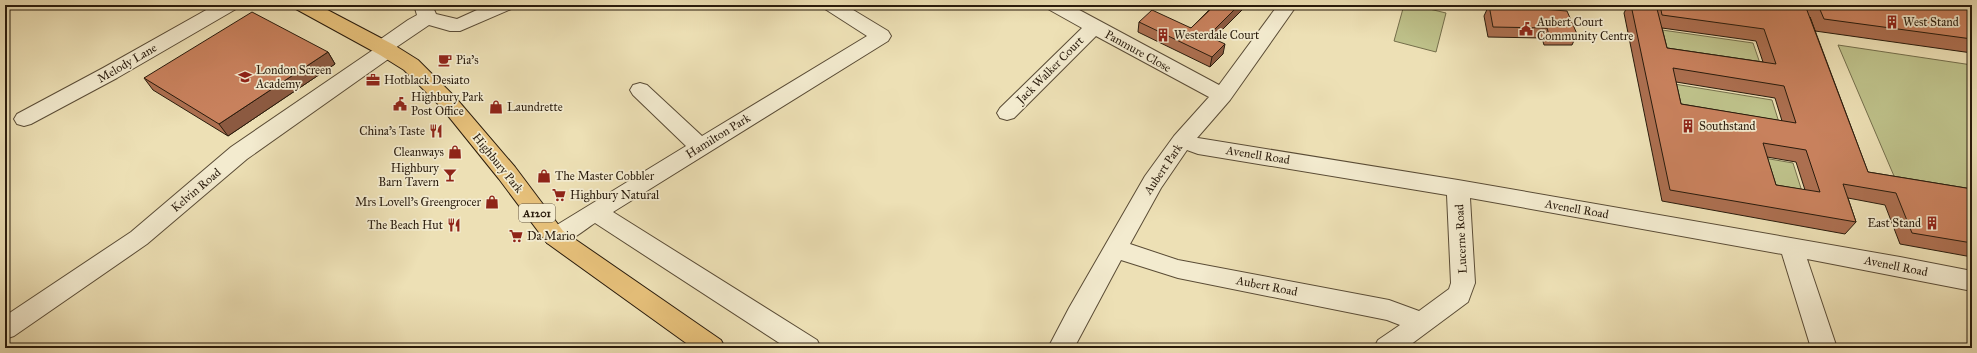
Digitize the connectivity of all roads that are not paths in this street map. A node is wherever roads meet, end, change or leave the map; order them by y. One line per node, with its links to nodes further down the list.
1 (229, 5): 13 (street, Melody Lane)
2 (303, 5): 9 (main road, A1201)
3 (504, 5): 7 (street)
4 (832, 5): 15 (street, Hamilton Park)
5 (1055, 5): 8 (street, Panmure Close)
6 (1288, 5): 11 (street, Aubert Park)
7 (426, 12): 9 (street, Kelvin Road)
8 (1094, 26): 11 (street, Panmure Close); 12 (street, Jack Walker Court)
9 (385, 49): 18 (main road, Highbury Park / A1201); 23 (street, Kelvin Road)
10 (640, 90): 15 (street)
11 (1223, 95): 14 (street, Aubert Park)
12 (1007, 114)
13 (24, 120)
14 (1182, 141): 16 (street, Avenell Road); 20 (street, Aubert Park)
15 (700, 147): 17 (street, Hamilton Park)
16 (1458, 188): 19 (street, Avenell Road); 22 (street, Lucerne Road)
17 (595, 212): 18 (street, Hamilton Park); 25 (street)
18 (555, 237): 24 (main road, Highbury Park / A1201)
19 (1791, 247): 21 (street, Avenell Road); 28 (street)
20 (1116, 249): 22 (street, Aubert Road); 26 (street, Aubert Park)
21 (1972, 281)
22 (1417, 324): 27 (street, Lucerne Road)
23 (5, 329)
24 (699, 345)
25 (808, 348)
26 (1061, 348)
27 (1387, 348)
28 (1824, 348)

